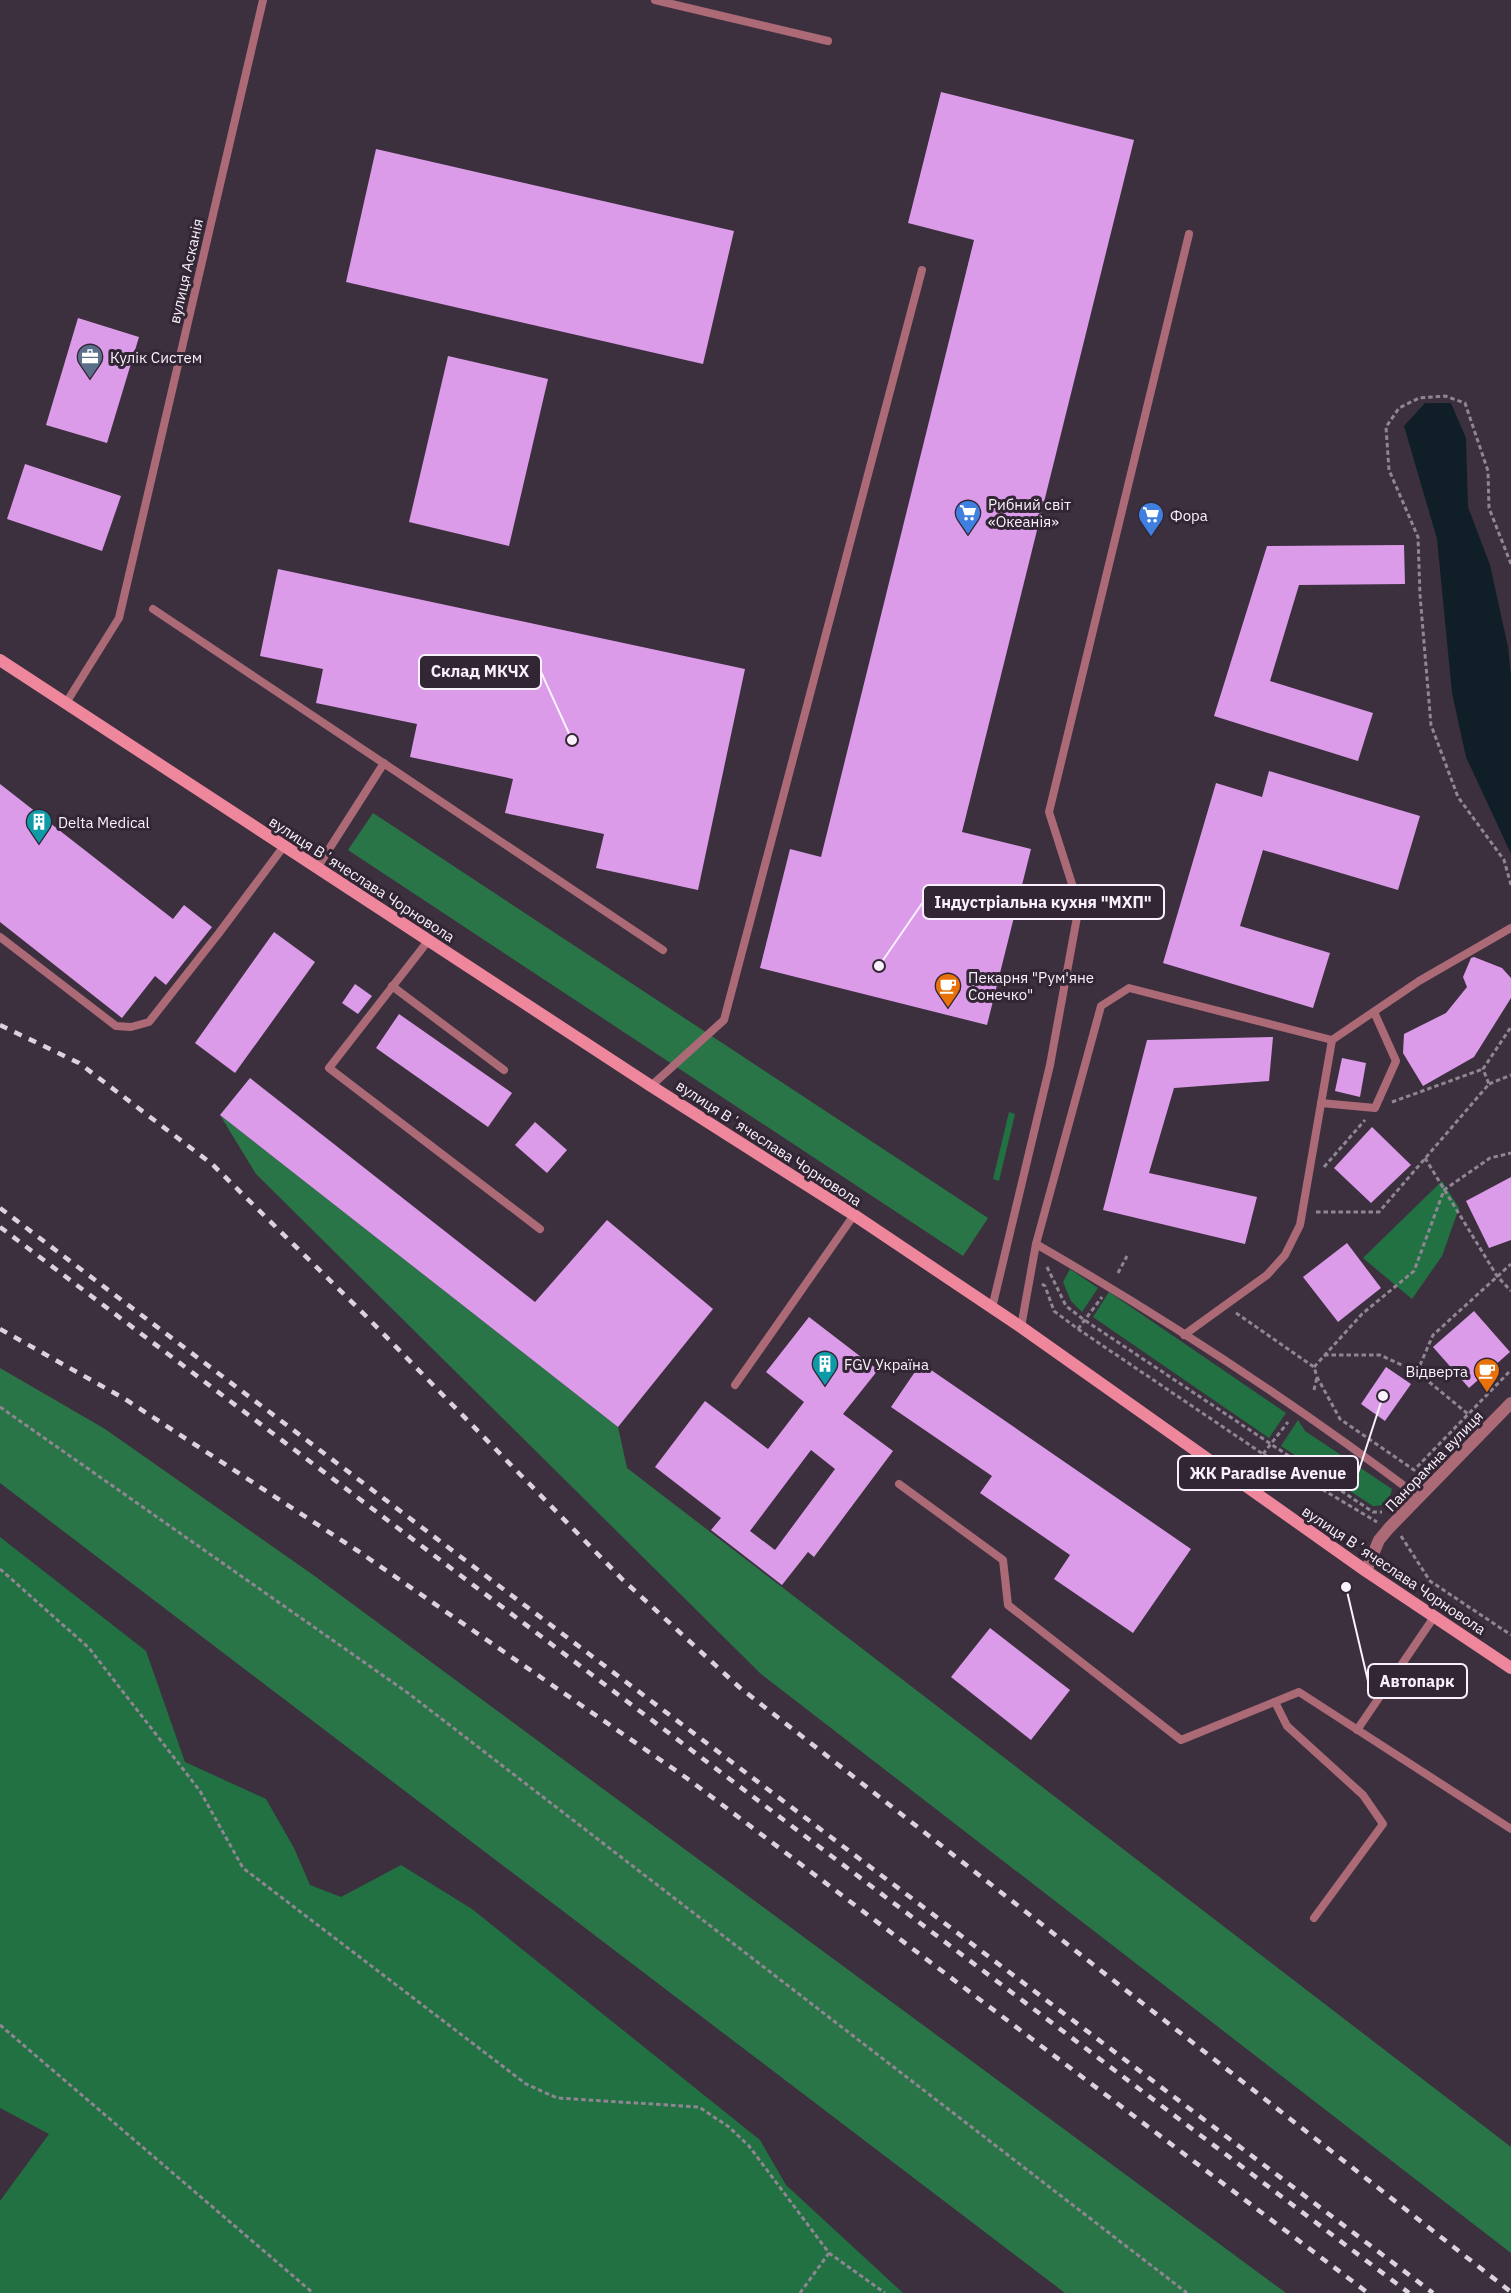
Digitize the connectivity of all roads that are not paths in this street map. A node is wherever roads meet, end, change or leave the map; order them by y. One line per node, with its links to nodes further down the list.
1 (263, 0): 8 (lane, вулиця Асканія)
2 (655, 0): 3 (lane)
3 (828, 41)
4 (1189, 234): 25 (lane)
5 (922, 270): 20 (lane)
6 (153, 609): 9 (lane)
7 (0, 660): 8 (main road, вулиця Вʼячеслава Чорновола)
8 (66, 703): 10 (main road, вулиця Вʼячеслава Чорновола)
9 (384, 763): 11 (lane); 15 (lane)
10 (284, 846): 11 (main road, вулиця Вʼячеслава Чорновола); 13 (lane)
11 (317, 868): 14 (main road, вулиця Вʼячеслава Чорновола)
12 (1511, 928): 17 (lane)
13 (0, 937)
14 (428, 941): 16 (lane); 20 (main road, вулиця Вʼячеслава Чорновола)
15 (663, 950)
16 (392, 986): 19 (lane); 23 (lane)
17 (1374, 1012): 18 (lane); 21 (lane)
18 (1332, 1040): 21 (lane); 24 (lane)
19 (504, 1070)
20 (651, 1086): 22 (main road, вулиця Вʼячеслава Чорновола)
21 (1321, 1103): 27 (lane)
22 (854, 1215): 25 (main road, вулиця Вʼячеслава Чорновола); 28 (lane)
23 (540, 1229)
24 (1036, 1244): 26 (lane); 27 (lane)
25 (992, 1308): 26 (main road, вулиця Вʼячеслава Чорновола)
26 (1021, 1327): 32 (main road, вулиця Вʼячеслава Чорновола)
27 (1184, 1335): 31 (lane)
28 (735, 1384)
29 (1511, 1403): 31 (street, Панорамна вулиця)
30 (899, 1484): 35 (lane)
31 (1419, 1497): 32 (street, Панорамна вулиця)
32 (1366, 1571): 33 (main road, вулиця Вʼячеслава Чорновола)
33 (1434, 1617): 34 (main road, вулиця Вʼячеслава Чорновола); 36 (lane)
34 (1511, 1668)
35 (1275, 1702): 36 (lane); 38 (lane)
36 (1357, 1730): 37 (lane)
37 (1511, 1829)
38 (1314, 1918)

